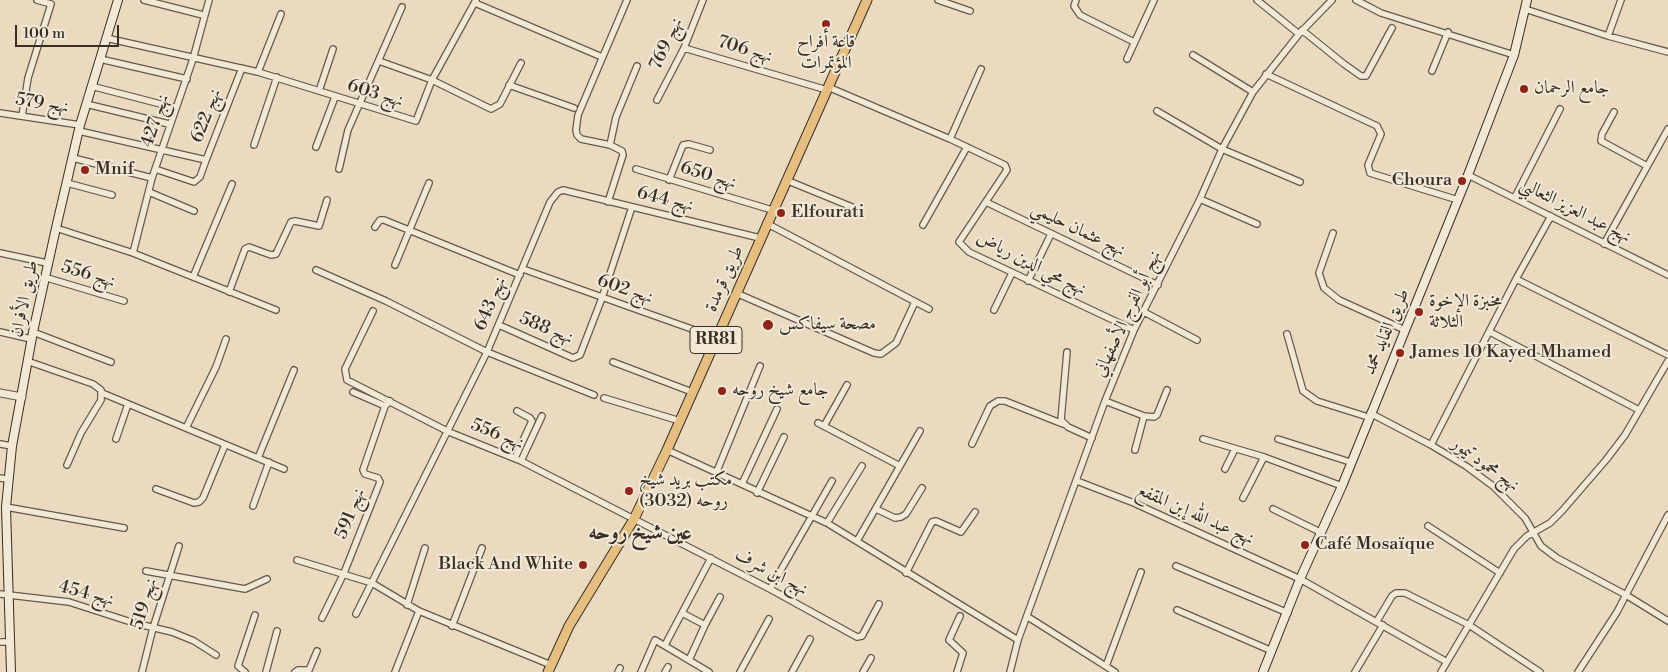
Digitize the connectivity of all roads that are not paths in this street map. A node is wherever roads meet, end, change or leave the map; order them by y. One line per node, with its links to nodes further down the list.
1 (37, 0): 64 (street)
2 (118, 0): 27 (main road, طريق الأفران)
3 (144, 0): 22 (street)
4 (209, 0): 22 (street, نهج 427)
5 (627, 0): 34 (street)
6 (703, 0): 29 (street, نهج 769)
7 (867, 0): 51 (main road, طريق قرمدة / RR81)
8 (938, 0): 17 (street)
9 (1076, 0): 28 (street)
10 (1154, 0): 28 (street)
11 (1257, 0): 24 (street)
12 (1332, 0): 24 (street, نهج أبو الفرج الأصفهاني)
13 (1356, 0): 25 (street)
14 (1527, 0): 19 (main road, طريق القايد محمد)
15 (1621, 0): 26 (street)
16 (475, 1): 34 (street); 48 (street, نهج 603)
17 (950, 2): 20 (street)
18 (402, 7): 38 (street)
19 (1525, 9): 26 (street); 33 (main road, طريق القايد محمد)
20 (970, 11)
21 (280, 14): 44 (street)
22 (204, 15): 36 (street, نهج 427)
23 (1392, 28): 24 (street)
24 (1300, 32): 45 (street, نهج أبو الفرج الأصفهاني)
25 (1448, 32): 33 (street); 43 (street)
26 (1608, 36): 31 (street)
27 (106, 38): 35 (main road, طريق الأفران); 36 (street, نهج 603)
28 (1134, 42): 37 (street)
29 (684, 48): 51 (street, نهج 706); 55 (street, نهج 769)
30 (333, 49): 52 (street)
31 (1668, 52)
32 (1193, 55): 53 (street)
33 (1514, 55): 82 (main road, طريق القايد محمد)
34 (602, 57): 70 (street)
35 (100, 59): 47 (street); 50 (main road, طريق الأفران)
36 (194, 59): 41 (street, نهج 603); 47 (street, نهج 427)
37 (1127, 59)
38 (379, 61): 48 (street); 57 (street)
39 (521, 63): 49 (street)
40 (638, 66): 70 (street)
41 (242, 68): 44 (street, نهج 603); 77 (street, نهج 622)
42 (981, 69): 68 (street)
43 (1432, 71)
44 (258, 72): 46 (street, نهج 603)
45 (1266, 74): 53 (street, نهج أبو الفرج الأصفهاني); 96 (street)
46 (278, 78): 52 (street, نهج 603); 69 (street)
47 (187, 79): 58 (street, نهج 427)
48 (432, 80): 49 (street); 57 (street, نهج 603)
49 (510, 85): 59 (street)
50 (91, 86): 56 (main road, طريق الأفران); 58 (street)
51 (827, 88): 68 (street, نهج 706); 85 (main road, طريق قرمدة / RR81)
52 (319, 91): 54 (street, نهج 603)
53 (1253, 92): 73 (street, نهج أبو الفرج الأصفهاني)
54 (335, 97): 57 (street, نهج 603); 71 (street)
55 (657, 100)
56 (86, 104): 65 (street); 66 (main road, طريق الأفران)
57 (358, 104): 80 (street)
58 (176, 108): 65 (street, نهج 427)
59 (574, 108)
60 (1560, 109): 93 (street)
61 (1157, 111): 73 (street)
62 (1614, 112): 78 (street)
63 (0, 113): 64 (street, نهج 579)
64 (22, 116): 66 (street, نهج 579)
65 (170, 124): 74 (street, نهج 427)
66 (80, 128): 74 (street, نهج 579); 76 (main road, طريق الأفران)
67 (1668, 129): 78 (street)
68 (950, 138): 72 (street, نهج 706)
69 (254, 145)
70 (610, 145): 97 (street)
71 (316, 147)
72 (967, 147): 98 (street, نهج 706); 106 (street)
73 (1222, 149): 86 (street); 94 (street, نهج أبو الفرج الأصفهاني)
74 (162, 150): 77 (street, نهج 622); 79 (street, نهج 427)
75 (710, 150): 84 (street)
76 (73, 158): 83 (street); 87 (main road, طريق الأفران)
77 (206, 160): 79 (street)
78 (1648, 166): 113 (street)
79 (155, 169): 83 (street, نهج 427)
80 (339, 169)
81 (636, 169): 84 (street, نهج 650)
82 (1468, 175): 93 (street, نهج عبد العزيز الثعالبي); 96 (main road, طريق القايد محمد)
83 (152, 178): 91 (street, نهج 427)
84 (669, 180): 101 (street, نهج 650)
85 (786, 180): 100 (street); 101 (main road, طريق قرمدة / RR81)
86 (1300, 182)
87 (67, 183): 92 (street); 108 (main road, طريق الأفران)
88 (429, 183): 109 (street)
89 (232, 184): 123 (street)
90 (563, 190): 97 (street, نهج 644); 119 (street, نهج 643)
91 (149, 192): 102 (street); 115 (street, نهج 427)
92 (112, 194)
93 (1515, 197): 103 (street, نهج عبد العزيز الثعالبي)
94 (1200, 199): 105 (street); 126 (street, نهج أبو الفرج الأصفهاني)
95 (326, 200): 127 (street)
96 (1458, 200): 139 (main road, طريق القايد محمد)
97 (608, 202): 99 (street, نهج 644)
98 (986, 202): 111 (street, نهج عثمان حليمي); 120 (street, نهج محي الدين رياض)
99 (632, 207): 112 (street, نهج 644); 129 (street)
100 (852, 207)
101 (772, 210): 104 (main road, طريق قرمدة / RR81)
102 (194, 211)
103 (1551, 216): 113 (street, نهج عبد العزيز الثعالبي); 124 (street)
104 (766, 223): 112 (main road, طريق قرمدة / RR81); 131 (street)
105 (1257, 224)
106 (923, 225)
107 (375, 227): 109 (street, نهج 602)
108 (56, 228): 115 (street); 116 (main road, طريق الأفران)
109 (410, 232): 117 (street); 119 (street, نهج 602)
110 (1333, 233): 139 (street)
111 (1051, 234): 125 (street); 126 (street, نهج عثمان حليمي)
112 (760, 238): 128 (main road, طريق قرمدة / RR81)
113 (1604, 244): 121 (street, نهج عبد العزيز الثعالبي)
114 (0, 253): 116 (street)
115 (133, 253): 123 (street)
116 (47, 263): 122 (main road, طريق الأفران)
117 (395, 265)
118 (316, 270): 147 (street)
119 (522, 272): 129 (street, نهج 602); 137 (street, نهج 643)
120 (1012, 273): 125 (street, نهج محي الدين رياض); 134 (street)
121 (1668, 274)
122 (44, 277): 130 (street, نهج 556); 143 (main road, طريق الأفران)
123 (192, 277): 127 (street)
124 (1516, 279): 141 (street); 149 (street)
125 (1028, 281): 138 (street, نهج محي الدين رياض)
126 (1158, 285): 136 (street, نهج أبو الفرج الأصفهاني)
127 (230, 292): 133 (street)
128 (736, 293): 131 (street); 144 (main road, طريق قرمدة / RR81)
129 (602, 298): 137 (street, نهج 588); 144 (street, نهج 602)
130 (124, 301)
131 (915, 302): 132 (street)
132 (928, 309)
133 (276, 310)
134 (994, 310)
135 (373, 311): 165 (street, نهج 556)
136 (1144, 312): 138 (street, نهج أبو الفرج الأصفهاني); 146 (street)
137 (499, 325): 147 (street, نهج 643)
138 (1134, 330): 166 (street, نهج أبو الفرج الأصفهاني)
139 (1404, 330): 172 (main road, طريق القايد محمد)
140 (0, 332): 143 (street)
141 (1490, 332): 170 (street); 188 (street)
142 (1287, 334): 172 (street, نهج محمود تيمور)
143 (32, 335): 150 (main road, طريق الأفران); 152 (street)
144 (717, 338): 159 (main road, طريق قرمدة / RR81)
145 (226, 339): 177 (street)
146 (1197, 340)
147 (487, 352): 162 (street); 179 (street, نهج 643)
148 (1067, 352): 176 (street)
149 (1668, 355)
150 (27, 361): 161 (street); 163 (main road, طريق الأفران)
151 (1668, 361): 170 (street)
152 (110, 362)
153 (613, 362): 159 (street)
154 (760, 366): 204 (street)
155 (294, 370): 194 (street)
156 (846, 385): 201 (street)
157 (1167, 390): 174 (street)
158 (353, 392): 168 (street)
159 (692, 392): 175 (main road, طريق قرمدة / RR81)
160 (0, 393): 163 (street)
161 (102, 393): 167 (street); 199 (street)
162 (594, 394)
163 (22, 397): 189 (main road, طريق الأفران)
164 (604, 398): 175 (street)
165 (390, 401): 168 (street, نهج 591); 179 (street, نهج 556)
166 (1105, 401): 174 (street); 181 (street, نهج أبو الفرج الأصفهاني)
167 (128, 404): 177 (street); 182 (street)
168 (385, 406): 238 (street, نهج 591)
169 (777, 409): 208 (street)
170 (1639, 410): 225 (street)
171 (517, 411): 195 (street)
172 (1369, 415): 188 (street, نهج محمود تيمور); 198 (main road, طريق القايد محمد)
173 (542, 416): 196 (street)
174 (1144, 416): 192 (street)
175 (680, 421): 191 (main road, طريق قرمدة / RR81)
176 (1063, 424): 181 (street); 186 (street)
177 (186, 428): 187 (street)
178 (920, 431): 201 (street)
179 (448, 432): 195 (street, نهج 556); 243 (street, نهج 643)
180 (784, 437): 212 (street)
181 (1092, 438): 207 (street, نهج أبو الفرج الأصفهاني)
182 (116, 439)
183 (1203, 439): 190 (street)
184 (1278, 439): 198 (street)
185 (0, 444): 189 (street)
186 (972, 444)
187 (225, 445): 194 (street); 211 (street)
188 (1431, 445): 225 (street, نهج محمود تيمور)
189 (12, 446): 205 (main road, طريق الأفران)
190 (1235, 449): 193 (street); 203 (street)
191 (667, 450): 204 (street); 221 (main road, طريق قرمدة / RR81)
192 (1135, 450)
193 (1264, 456): 209 (street); 213 (street)
194 (258, 458): 197 (street)
195 (515, 458): 196 (street, نهج 556)
196 (521, 461): 221 (street, نهج 556)
197 (269, 462): 202 (street); 214 (street)
198 (1350, 462): 209 (main road, طريق القايد محمد)
199 (67, 465)
200 (862, 466): 222 (street)
201 (900, 466): 216 (street)
202 (284, 469)
203 (1225, 469)
204 (717, 471): 208 (street)
205 (4, 478): 215 (main road, طريق الأفران)
206 (832, 481): 219 (street)
207 (1077, 481): 242 (street, نهج عبد الله إبن المقفع); 258 (street, نهج أبو الفرج الأصفهاني)
208 (742, 484): 212 (street)
209 (1342, 486): 226 (main road, طريق القايد محمد)
210 (922, 488): 216 (street)
211 (156, 489)
212 (757, 492): 219 (street)
213 (1243, 498)
214 (252, 506)
215 (6, 508): 224 (street); 227 (main road, طريق الأفران)
216 (876, 509): 228 (street)
217 (1273, 509): 226 (street)
218 (975, 512): 236 (street)
219 (811, 515): 222 (street); 244 (street)
220 (1668, 515): 247 (street)
221 (634, 520): 232 (street, نهج ابن شرف); 280 (main road, طريق قرمدة / RR81)
222 (827, 523): 228 (street)
223 (1428, 526): 239 (street)
224 (124, 528)
225 (1534, 532): 239 (street); 247 (street, نهج محمود تيمور)
226 (1322, 533): 242 (main road, طريق القايد محمد)
227 (4, 537): 246 (main road, طريق الأفران)
228 (857, 541): 236 (street)
229 (179, 546): 240 (street, نهج 519)
230 (425, 548): 250 (street)
231 (482, 548): 265 (street)
232 (711, 558): 244 (street, نهج ابن شرف); 253 (street)
233 (297, 560): 238 (street)
234 (1176, 566): 254 (street)
235 (146, 571): 240 (street)
236 (906, 572): 269 (street)
237 (1141, 572): 279 (street)
238 (344, 573): 243 (street); 259 (street, نهج 591)
239 (1500, 573): 264 (street)
240 (169, 577): 241 (street); 266 (street, نهج 519)
241 (267, 579)
242 (1300, 579): 254 (main road, طريق القايد محمد); 262 (street, نهج عبد الله إبن المقفع)
243 (372, 583): 250 (street); 255 (street, نهج 643)
244 (770, 589): 249 (street, نهج ابن شرف)
245 (0, 594): 246 (street, نهج 454)
246 (10, 594): 266 (street, نهج 454); 271 (main road, طريق الأفران)
247 (1626, 595): 261 (street, نهج محمود تيمور); 299 (street)
248 (720, 597): 263 (street)
249 (879, 604)
250 (407, 605): 252 (street)
251 (1177, 610): 274 (street)
252 (419, 612): 265 (street); 286 (street)
253 (682, 613): 263 (street); 272 (street)
254 (1288, 613): 274 (main road, طريق القايد محمد)
255 (356, 614)
256 (255, 615): 283 (street)
257 (960, 616): 292 (street)
258 (1028, 617): 269 (street, نهج أبو الفرج الأصفهاني); 279 (street)
259 (322, 618)
260 (769, 619): 289 (street)
261 (1668, 621)
262 (1380, 623): 264 (street); 278 (street, نهج عبد الله إبن المقفع); 296 (street)
263 (704, 625): 277 (street)
264 (1469, 625): 278 (street); 298 (street)
265 (452, 626): 280 (street)
266 (153, 628): 275 (street, نهج 454); 282 (street, نهج 519)
267 (276, 631): 284 (street)
268 (810, 639): 290 (street)
269 (1018, 640): 293 (street, نهج أبو الفرج الأصفهاني)
270 (0, 642): 271 (street)
271 (9, 642): 281 (main road, طريق الأفران)
272 (665, 645): 277 (street); 287 (street)
273 (318, 651): 285 (street)
274 (1272, 651): 295 (main road, طريق القايد محمد)
275 (216, 655)
276 (871, 658): 291 (street)
277 (689, 660): 288 (street)
278 (1447, 662): 297 (street)
279 (1106, 666): 294 (street)
280 (549, 669)
281 (11, 672)
282 (142, 672)
283 (245, 672)
284 (266, 672)
285 (295, 672)
286 (395, 672)
287 (641, 672)
288 (709, 672)
289 (740, 672)
290 (792, 672)
291 (863, 672)
292 (957, 672)
293 (1010, 672)
294 (1116, 672)
295 (1263, 672)
296 (1355, 672)
297 (1441, 672)
298 (1540, 672)
299 (1578, 672)

